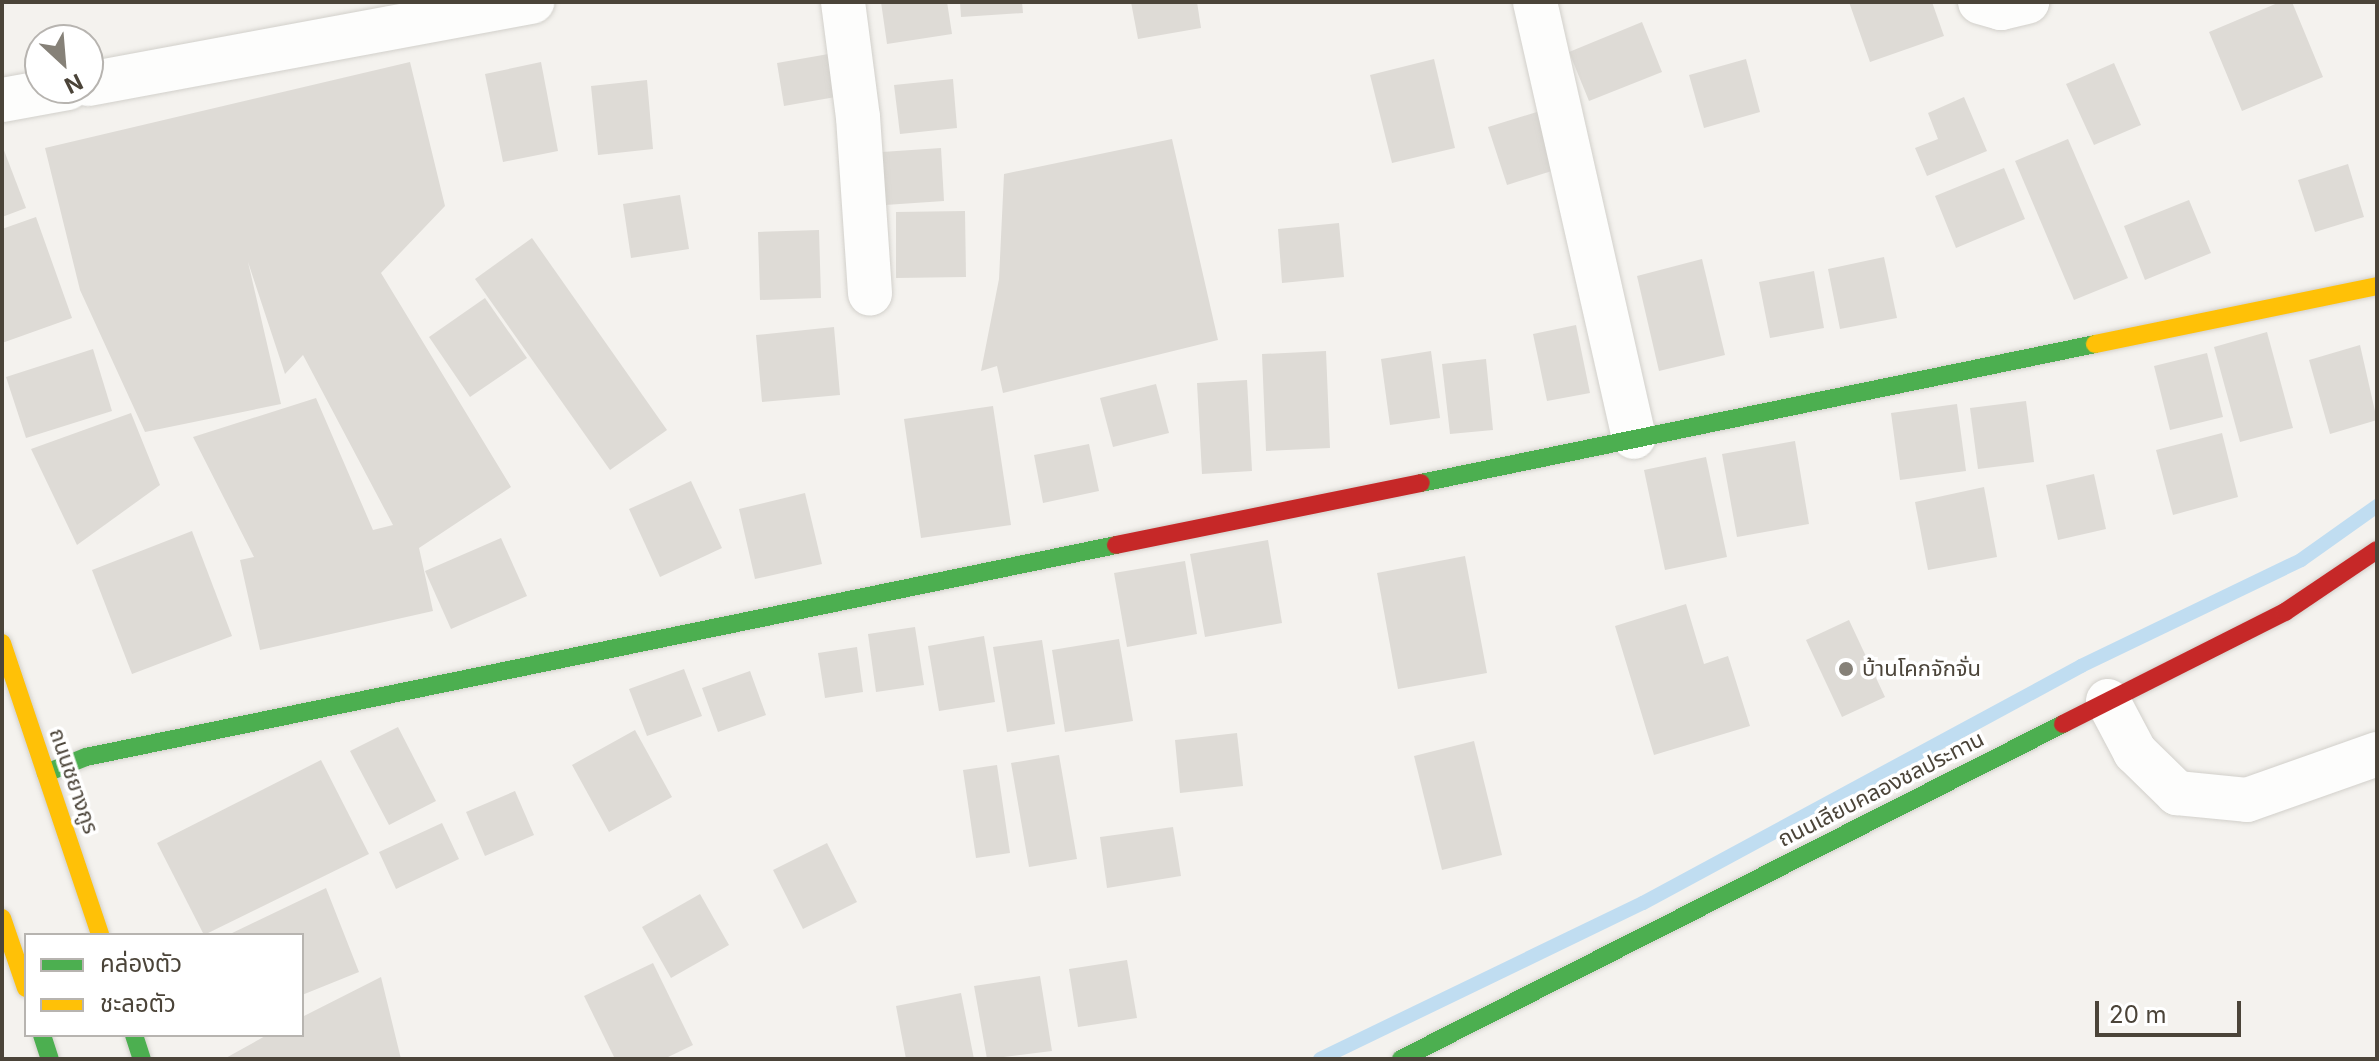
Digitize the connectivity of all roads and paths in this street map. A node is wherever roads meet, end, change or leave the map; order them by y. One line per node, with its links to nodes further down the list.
1 (532, 2): 6 (street)
2 (843, 2): 10 (street)
3 (1535, 2): 11 (street)
4 (1980, 2): 5 (street)
5 (2027, 2)
6 (104, 81)
7 (24, 96): 8 (street)
8 (2, 100)
9 (2377, 286): 11 (main road)
10 (870, 294)
11 (1634, 437): 16 (main road)
12 (2377, 550): 14 (main road, ถนนเลียบคลองชลประทาน)
13 (2, 643): 16 (main road, ถนนชยางกูร)
14 (2108, 701): 15 (street); 24 (main road, ถนนเลียบคลองชลประทาน)
15 (2377, 754)
16 (46, 773): 18 (main road, ถนนชยางกูร)
17 (2, 918): 19 (main road)
18 (99, 933)
19 (24, 982)
20 (43, 1037): 22 (main road)
21 (135, 1037): 23 (main road)
22 (50, 1059)
23 (142, 1059)
24 (1401, 1059)

